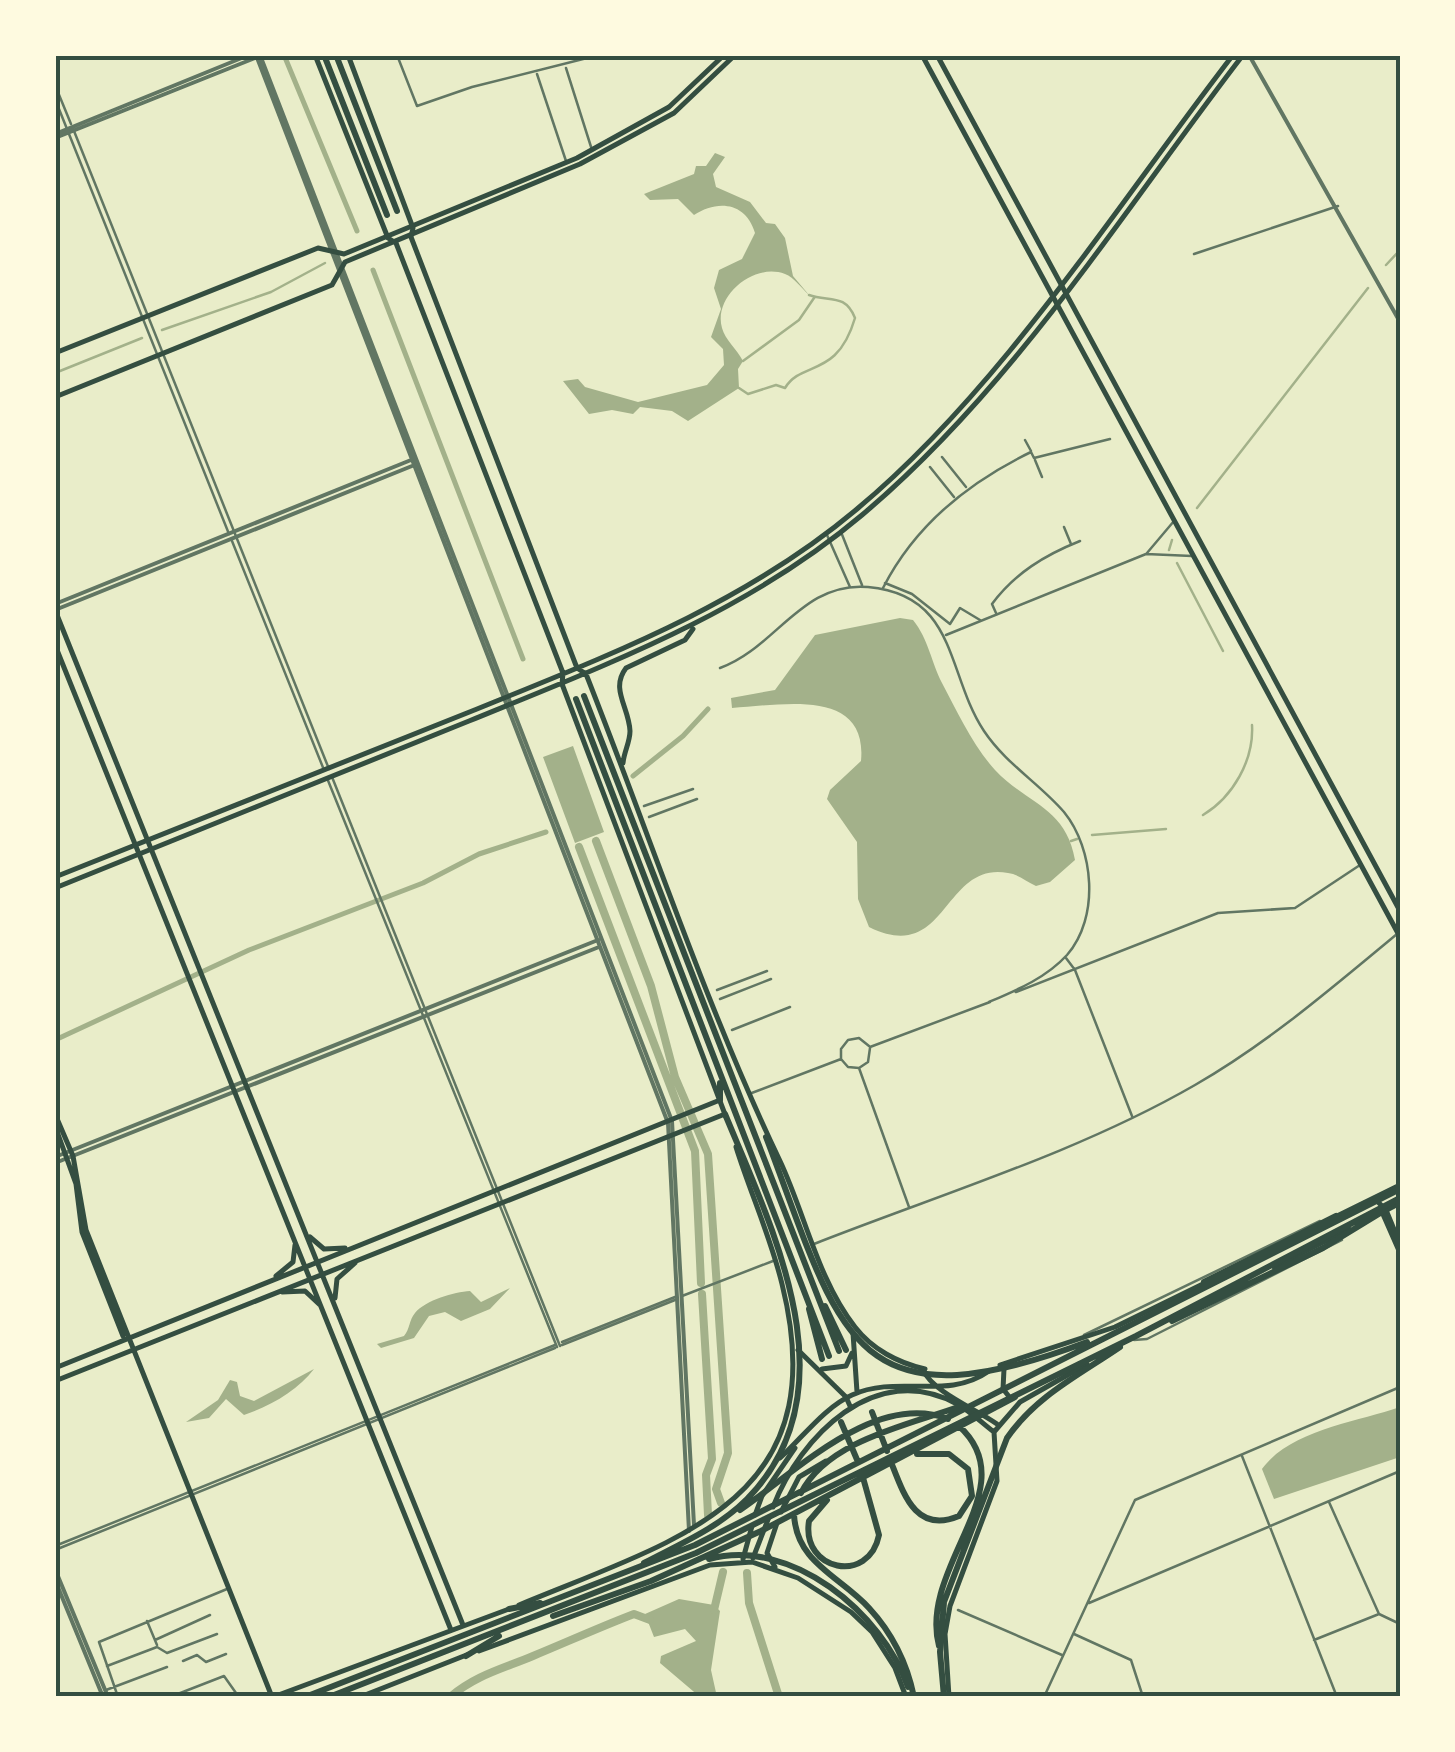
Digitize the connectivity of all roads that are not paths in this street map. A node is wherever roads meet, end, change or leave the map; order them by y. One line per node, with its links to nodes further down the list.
1 (316, 55): 26 (main road)
2 (324, 55): 24 (highway)
3 (336, 55): 23 (highway)
4 (348, 55): 25 (main road)
5 (397, 55): 15 (street)
6 (599, 55): 14 (street)
7 (724, 55): 20 (main road)
8 (736, 55): 20 (main road)
9 (922, 55): 34 (main road)
10 (937, 55): 32 (main road)
11 (1233, 55): 32 (main road)
12 (1248, 55): 22 (street); 33 (main road)
13 (256, 56): 18 (street); 29 (street)
14 (565, 65): 15 (street); 20 (street)
15 (537, 72): 21 (street)
16 (55, 85): 18 (street)
17 (55, 99): 18 (street)
18 (70, 130): 19 (street); 36 (street)
19 (55, 136)
20 (594, 153): 21 (main road)
21 (568, 165): 25 (main road); 27 (main road)
22 (1338, 206): 30 (street); 37 (street)
23 (398, 211)
24 (388, 215)
25 (413, 228): 26 (main road); 27 (main road)
26 (388, 238): 28 (main road); 29 (main road)
27 (411, 238): 28 (main road); 74 (main road)
28 (396, 242): 31 (main road); 76 (main road)
29 (335, 253): 31 (street); 36 (main road)
30 (1194, 254)
31 (340, 268): 39 (main road); 48 (street)
32 (1061, 281): 33 (main road); 34 (main road)
33 (1066, 290): 35 (main road); 43 (main road)
34 (1052, 292): 35 (main road); 55 (main road)
35 (1056, 300): 45 (main road); 55 (main road)
36 (145, 317): 38 (main road); 39 (street)
37 (1400, 320)
38 (55, 353)
39 (160, 354): 40 (main road); 56 (street)
40 (55, 397)
41 (1025, 440): 44 (street)
42 (1110, 440): 47 (street)
43 (1150, 447): 45 (main road); 72 (main road)
44 (1031, 452): 47 (street); 51 (street)
45 (1138, 453): 53 (main road)
46 (942, 456): 51 (street)
47 (1034, 458): 50 (street)
48 (415, 462): 56 (street); 80 (street)
49 (930, 467): 52 (street)
50 (1042, 477)
51 (967, 489): 52 (street)
52 (956, 499): 62 (street)
53 (1174, 521): 60 (street); 61 (main road)
54 (1064, 527): 59 (street)
55 (839, 528): 57 (main road); 63 (street)
56 (233, 536): 66 (street); 84 (street)
57 (828, 537): 64 (street); 69 (main road); 74 (main road)
58 (1080, 540): 59 (street)
59 (1071, 544): 67 (street)
60 (1146, 554): 61 (street); 67 (street)
61 (1194, 556): 73 (main road)
62 (885, 583): 65 (street); 68 (street)
63 (863, 586): 64 (street); 65 (street)
64 (850, 587): 75 (street)
65 (882, 589): 70 (street)
66 (55, 607): 91 (main road)
67 (996, 614): 68 (street)
68 (981, 621): 70 (street)
69 (694, 626): 77 (main road); 83 (main road)
70 (946, 635): 108 (street)
71 (55, 645): 93 (main road)
72 (1258, 647): 73 (main road); 90 (main road)
73 (1246, 653): 92 (main road)
74 (577, 668): 76 (main road); 77 (main road)
75 (720, 668)
76 (563, 674): 78 (main road); 80 (main road)
77 (586, 674): 78 (main road); 83 (main road)
78 (562, 684): 82 (main road); 103 (main road)
79 (584, 696): 104 (highway)
80 (506, 697): 82 (street); 84 (main road)
81 (576, 699): 106 (highway)
82 (509, 705): 85 (main road); 107 (street)
83 (622, 766): 102 (main road)
84 (326, 770): 85 (street); 91 (main road)
85 (330, 779): 94 (main road); 116 (street)
86 (693, 789): 88 (street)
87 (697, 799): 89 (street)
88 (644, 806)
89 (649, 818)
90 (1361, 835): 92 (main road); 99 (main road)
91 (148, 839): 93 (main road); 94 (main road)
92 (1349, 841): 96 (main road)
93 (137, 844): 95 (main road); 97 (main road)
94 (152, 849): 95 (main road); 122 (main road)
95 (141, 854): 98 (main road); 123 (main road)
96 (1361, 864): 105 (main road); 109 (street)
97 (55, 877)
98 (55, 888)
99 (1389, 889): 100 (main road); 101 (main road)
100 (1400, 899)
101 (1400, 911)
102 (680, 913): 104 (highway); 124 (main road)
103 (652, 923): 106 (highway); 125 (main road)
104 (678, 933): 124 (highway)
105 (1399, 933): 130 (street)
106 (667, 937): 121 (highway)
107 (602, 942): 116 (street); 131 (street)
108 (1065, 957): 109 (street); 114 (street)
109 (1075, 970): 114 (street); 130 (street)
110 (768, 971): 112 (street)
111 (771, 979): 113 (street)
112 (717, 990)
113 (720, 999)
114 (990, 1002): 118 (street)
115 (790, 1008): 117 (street)
116 (424, 1013): 122 (street); 139 (street)
117 (732, 1030)
118 (870, 1047): 119 (street); 120 (street)
119 (841, 1059): 120 (street); 124 (street)
120 (859, 1068): 145 (street)
121 (720, 1077): 125 (highway); 128 (highway)
122 (247, 1084): 123 (street); 126 (main road)
123 (235, 1089): 127 (main road); 135 (street)
124 (746, 1095): 134 (main road); 142 (highway)
125 (720, 1100): 128 (main road); 131 (main road)
126 (255, 1106): 127 (main road); 147 (main road)
127 (244, 1110): 148 (main road)
128 (729, 1112): 133 (main road); 137 (highway); 144 (highway); 155 (main road)
129 (55, 1114): 135 (main road)
130 (1132, 1116): 145 (street)
131 (673, 1121): 133 (street); 139 (main road)
132 (55, 1126): 135 (main road)
133 (672, 1135): 143 (main road); 165 (street)
134 (766, 1136): 142 (highway); 149 (highway)
135 (70, 1154): 136 (street); 171 (main road)
136 (55, 1160)
137 (746, 1165): 144 (highway); 205 (highway)
138 (1400, 1187): 140 (main road); 169 (highway)
139 (496, 1192): 143 (street); 151 (main road)
140 (1371, 1200): 146 (main road); 169 (highway); 177 (main road)
141 (1400, 1201): 146 (main road); 170 (highway)
142 (784, 1202): 175 (highway)
143 (501, 1204): 154 (main road); 172 (street)
144 (771, 1207): 176 (highway)
145 (909, 1207): 149 (street)
146 (1384, 1211): 150 (main road); 152 (main road); 170 (main road); 170 (highway)
147 (306, 1233): 148 (main road); 151 (main road); 156 (main road)
148 (294, 1238): 157 (main road); 162 (main road)
149 (811, 1243): 168 (main road); 169 (highway)
150 (1400, 1244)
151 (358, 1246): 153 (main road)
152 (1400, 1253)
153 (336, 1254): 156 (main road); 158 (main road)
154 (361, 1258): 158 (main road); 166 (main road)
155 (774, 1261): 165 (street); 173 (main road)
156 (318, 1262): 157 (main road); 159 (main road)
157 (306, 1266): 160 (main road); 161 (main road)
158 (340, 1266): 159 (main road)
159 (322, 1273): 161 (main road); 166 (main road)
160 (287, 1274): 162 (main road); 163 (main road)
161 (311, 1278): 163 (main road); 167 (main road)
162 (270, 1280): 171 (main road)
163 (292, 1286): 164 (main road)
164 (275, 1292): 167 (main road); 174 (main road)
165 (679, 1297): 172 (street); 207 (street)
166 (334, 1301): 167 (main road); 192 (main road)
167 (322, 1305): 193 (main road)
168 (853, 1325): 175 (main road); 180 (main road)
169 (1116, 1331): 186 (highway)
170 (1134, 1338): 181 (highway); 189 (main road); 234 (highway)
171 (127, 1339): 174 (main road); 179 (main road)
172 (558, 1345): 192 (street)
173 (792, 1345): 176 (main road); 201 (main road)
174 (131, 1350): 182 (main road); 203 (main road)
175 (846, 1350): 176 (main road); 185 (main road)
176 (822, 1360): 187 (main road)
177 (1009, 1363): 178 (main road); 189 (main road)
178 (996, 1366): 180 (main road); 183 (main road)
179 (55, 1368)
180 (921, 1368): 183 (main road)
181 (1040, 1380): 197 (highway); 226 (highway)
182 (55, 1381)
183 (933, 1387): 185 (main road); 195 (main road)
184 (1400, 1387): 198 (street)
185 (857, 1392): 187 (main road); 188 (main road)
186 (991, 1396): 199 (highway); 214 (highway)
187 (846, 1397): 190 (main road); 196 (main road)
188 (860, 1402): 190 (main road); 195 (main road)
189 (1020, 1402): 195 (main road)
190 (850, 1406): 210 (main road)
191 (872, 1412): 197 (highway)
192 (380, 1416): 193 (street); 225 (main road)
193 (368, 1422): 203 (street); 227 (main road)
194 (841, 1422): 202 (highway)
195 (996, 1428): 252 (main road)
196 (806, 1434): 201 (main road); 209 (main road)
197 (910, 1455): 202 (highway)
198 (1242, 1456): 206 (street); 218 (street)
199 (826, 1461): 213 (main road); 251 (highway)
200 (1400, 1471): 204 (street)
201 (751, 1484): 207 (main road)
202 (840, 1490): 211 (highway)
203 (189, 1494): 208 (street); 216 (main road)
204 (1329, 1502): 206 (street); 221 (street)
205 (716, 1526): 214 (highway); 234 (highway)
206 (1269, 1527): 218 (street); 231 (street)
207 (692, 1530): 219 (main road)
208 (55, 1548)
209 (742, 1562): 210 (main road); 237 (main road)
210 (752, 1562): 213 (main road)
211 (688, 1565): 226 (highway); 251 (highway)
212 (55, 1569): 243 (street)
213 (779, 1571): 251 (main road)
214 (620, 1576): 217 (highway)
215 (55, 1580): 243 (street)
216 (227, 1589): 223 (street); 247 (main road)
217 (561, 1599): 219 (highway); 248 (highway)
218 (1089, 1603): 229 (street)
219 (508, 1609): 225 (main road)
220 (958, 1610): 238 (street)
221 (1379, 1614): 224 (street); 231 (street)
222 (210, 1615): 230 (street)
223 (147, 1621): 230 (street); 240 (street)
224 (1400, 1624)
225 (463, 1625): 227 (main road)
226 (518, 1625): 237 (highway); 249 (highway)
227 (451, 1630): 247 (main road)
228 (217, 1634): 232 (street)
229 (1074, 1634): 238 (street); 254 (street)
230 (155, 1640): 233 (street)
231 (1314, 1640): 255 (street)
232 (190, 1644): 233 (street); 236 (street)
233 (157, 1646): 240 (street)
234 (940, 1652): 252 (highway)
235 (226, 1654): 236 (street)
236 (197, 1655): 239 (street)
237 (466, 1656): 250 (main road)
238 (1064, 1656): 253 (street)
239 (183, 1661)
240 (106, 1667): 242 (street)
241 (167, 1667): 242 (street)
242 (114, 1687): 243 (street); 245 (street)
243 (105, 1695)
244 (173, 1696): 246 (street)
245 (118, 1697)
246 (226, 1697)
247 (271, 1697)
248 (305, 1697)
249 (329, 1697)
250 (360, 1697)
251 (911, 1697)
252 (946, 1697)
253 (1044, 1697)
254 (1144, 1697)
255 (1336, 1697)

